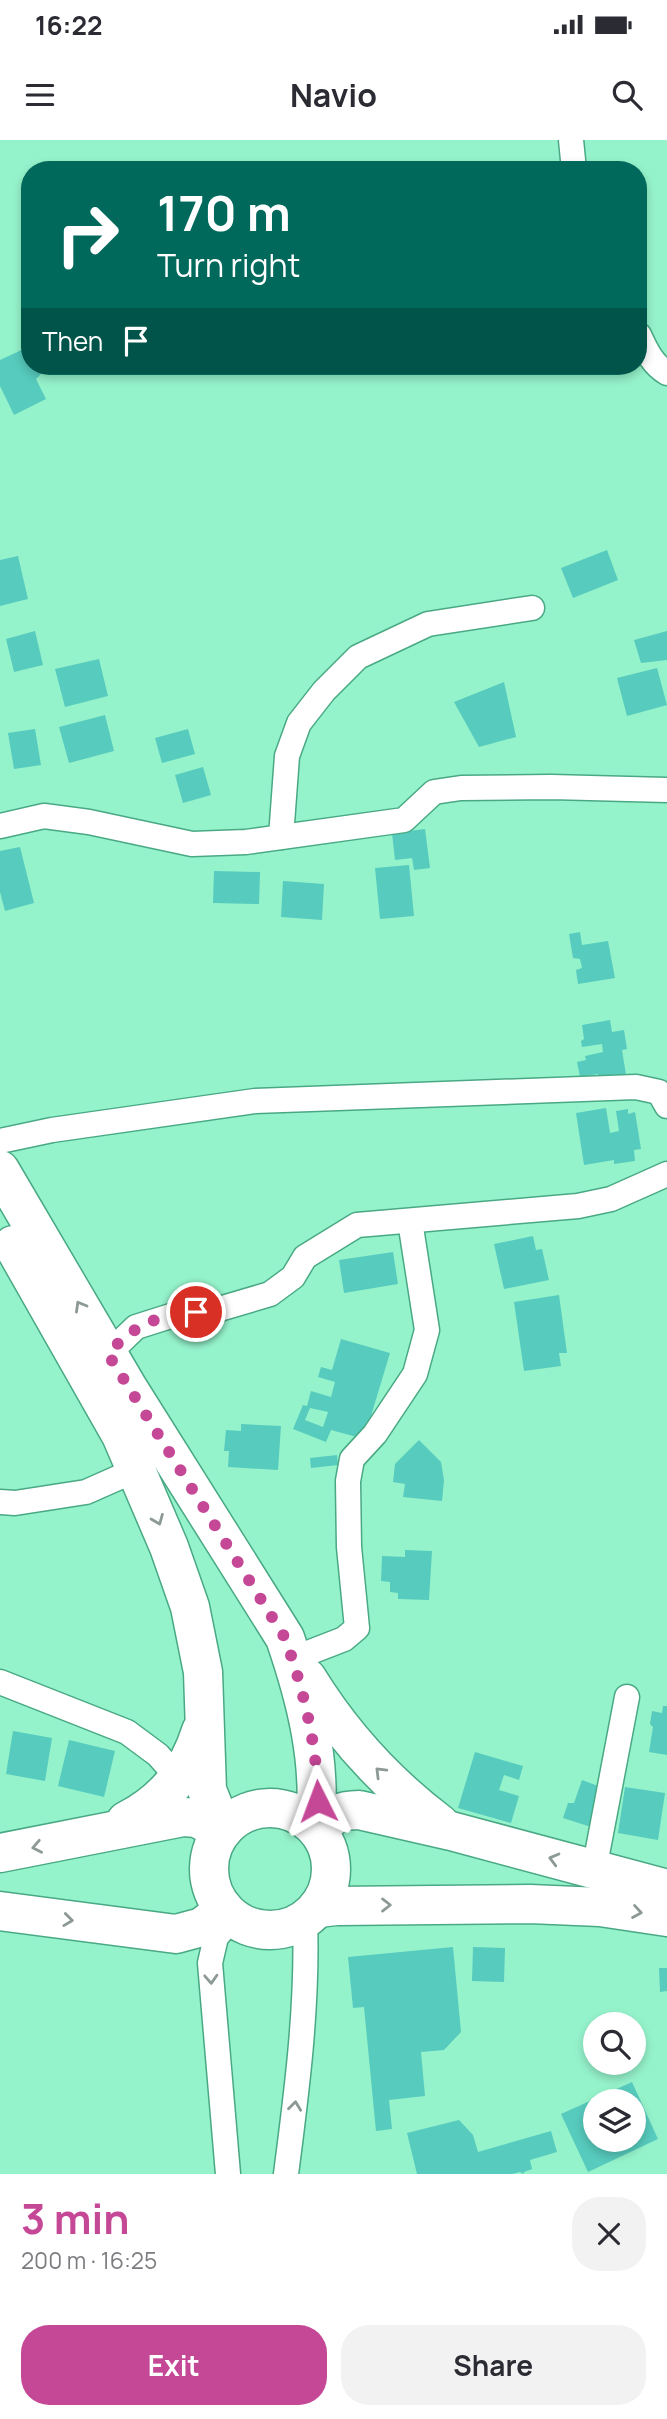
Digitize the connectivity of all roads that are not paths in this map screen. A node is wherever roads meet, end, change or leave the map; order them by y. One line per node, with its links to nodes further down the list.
1 (571, 140): 2 (street)
2 (573, 161)
3 (647, 354): 4 (street)
4 (667, 373)
5 (532, 608): 8 (street)
6 (667, 790): 8 (street)
7 (0, 826): 8 (street)
8 (281, 837)
9 (667, 1106): 10 (street)
10 (0, 1141)
11 (0, 1170): 15 (main road, one-way to 11)
12 (667, 1174): 13 (street)
13 (410, 1221): 15 (street); 19 (street)
14 (0, 1222): 16 (main road)
15 (108, 1354): 16 (main road)
16 (116, 1396): 17 (main road); 19 (main road)
17 (138, 1469): 18 (street); 22 (main road, one-way to 22)
18 (0, 1502)
19 (290, 1648): 25 (main road); 26 (main road, one-way to 19)
20 (0, 1682): 23 (street)
21 (627, 1697): 29 (street)
22 (206, 1712): 23 (main road); 24 (main road)
23 (179, 1779): 27 (main road)
24 (224, 1828): 25 (main road); 27 (main road); 32 (main road)
25 (317, 1828): 26 (main road); 33 (main road)
26 (451, 1831): 29 (main road, one-way to 26)
27 (100, 1833): 28 (main road, one-way to 28)
28 (0, 1853)
29 (594, 1870): 30 (main road)
30 (667, 1889)
31 (0, 1911): 32 (main road, one-way to 32)
32 (228, 1914): 33 (main road); 35 (street, one-way to 35)
33 (311, 1914): 34 (main road, one-way to 34); 36 (street, one-way to 33)
34 (667, 1917)
35 (228, 2174)
36 (286, 2174)

